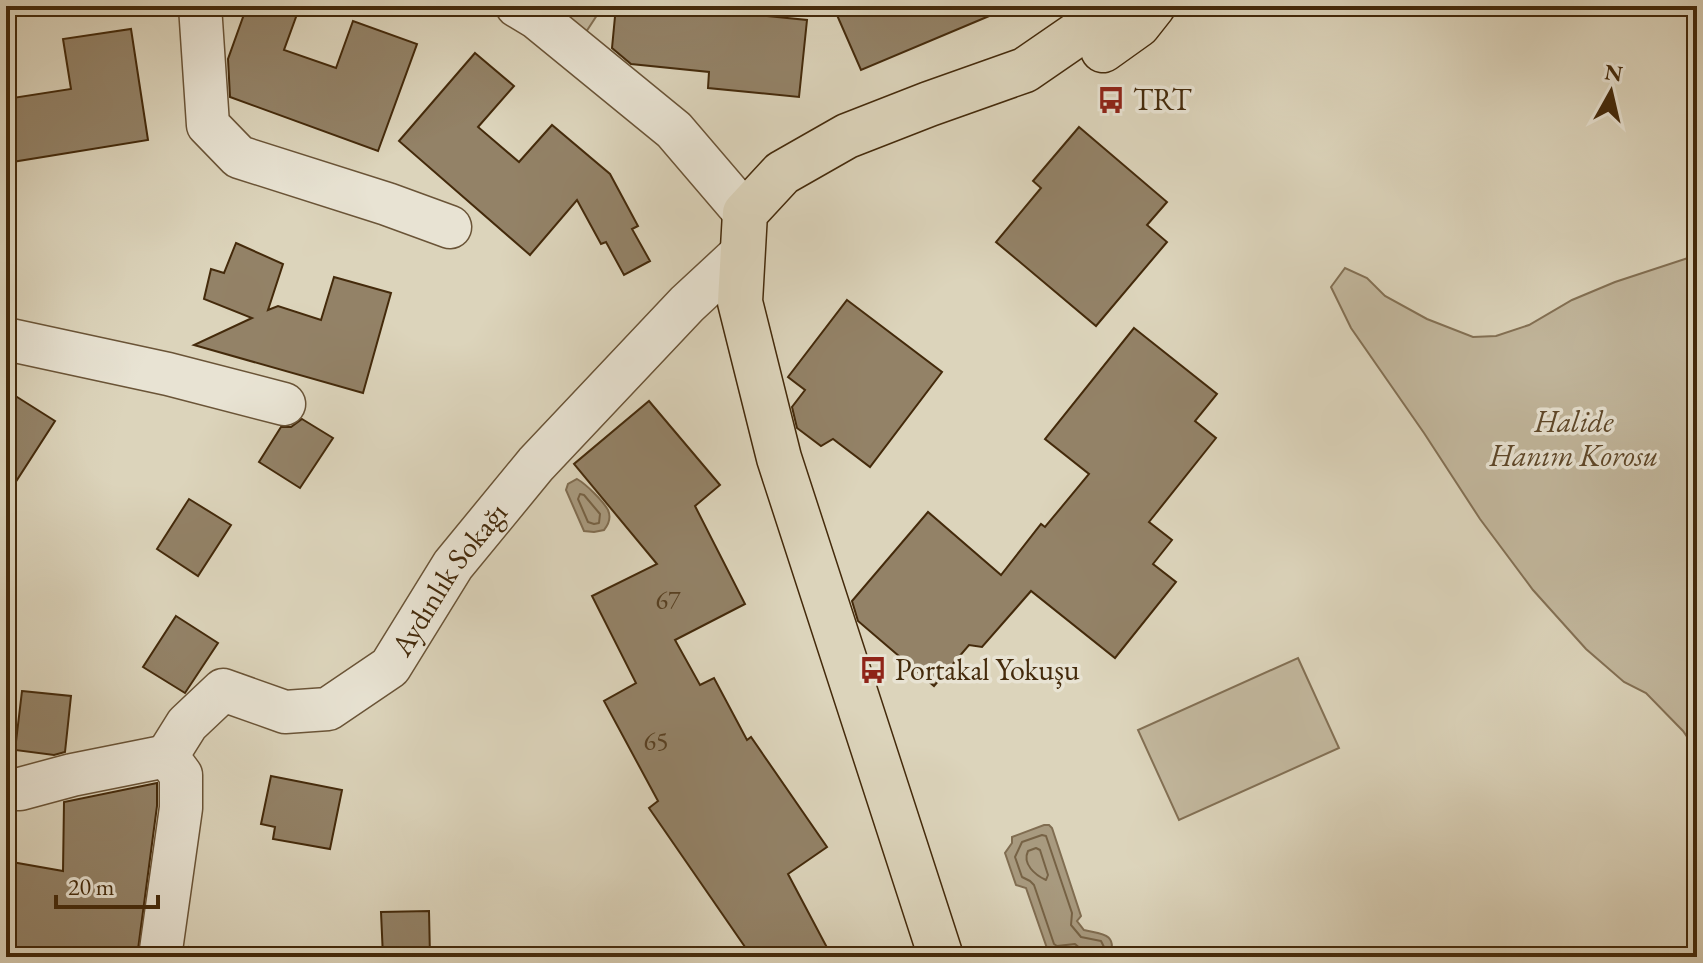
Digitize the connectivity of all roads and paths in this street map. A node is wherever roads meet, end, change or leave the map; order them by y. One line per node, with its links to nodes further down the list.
1 (200, 6): 6 (street)
2 (517, 6): 7 (street)
3 (1118, 6): 5 (main road)
4 (1153, 6): 5 (main road)
5 (847, 136): 7 (main road)
6 (450, 227)
7 (744, 232): 10 (street, Aydınlık Sokağı); 13 (main road)
8 (6, 339): 9 (street)
9 (284, 404)
10 (167, 756): 11 (street); 12 (street)
11 (11, 796)
12 (160, 957)
13 (941, 957)

